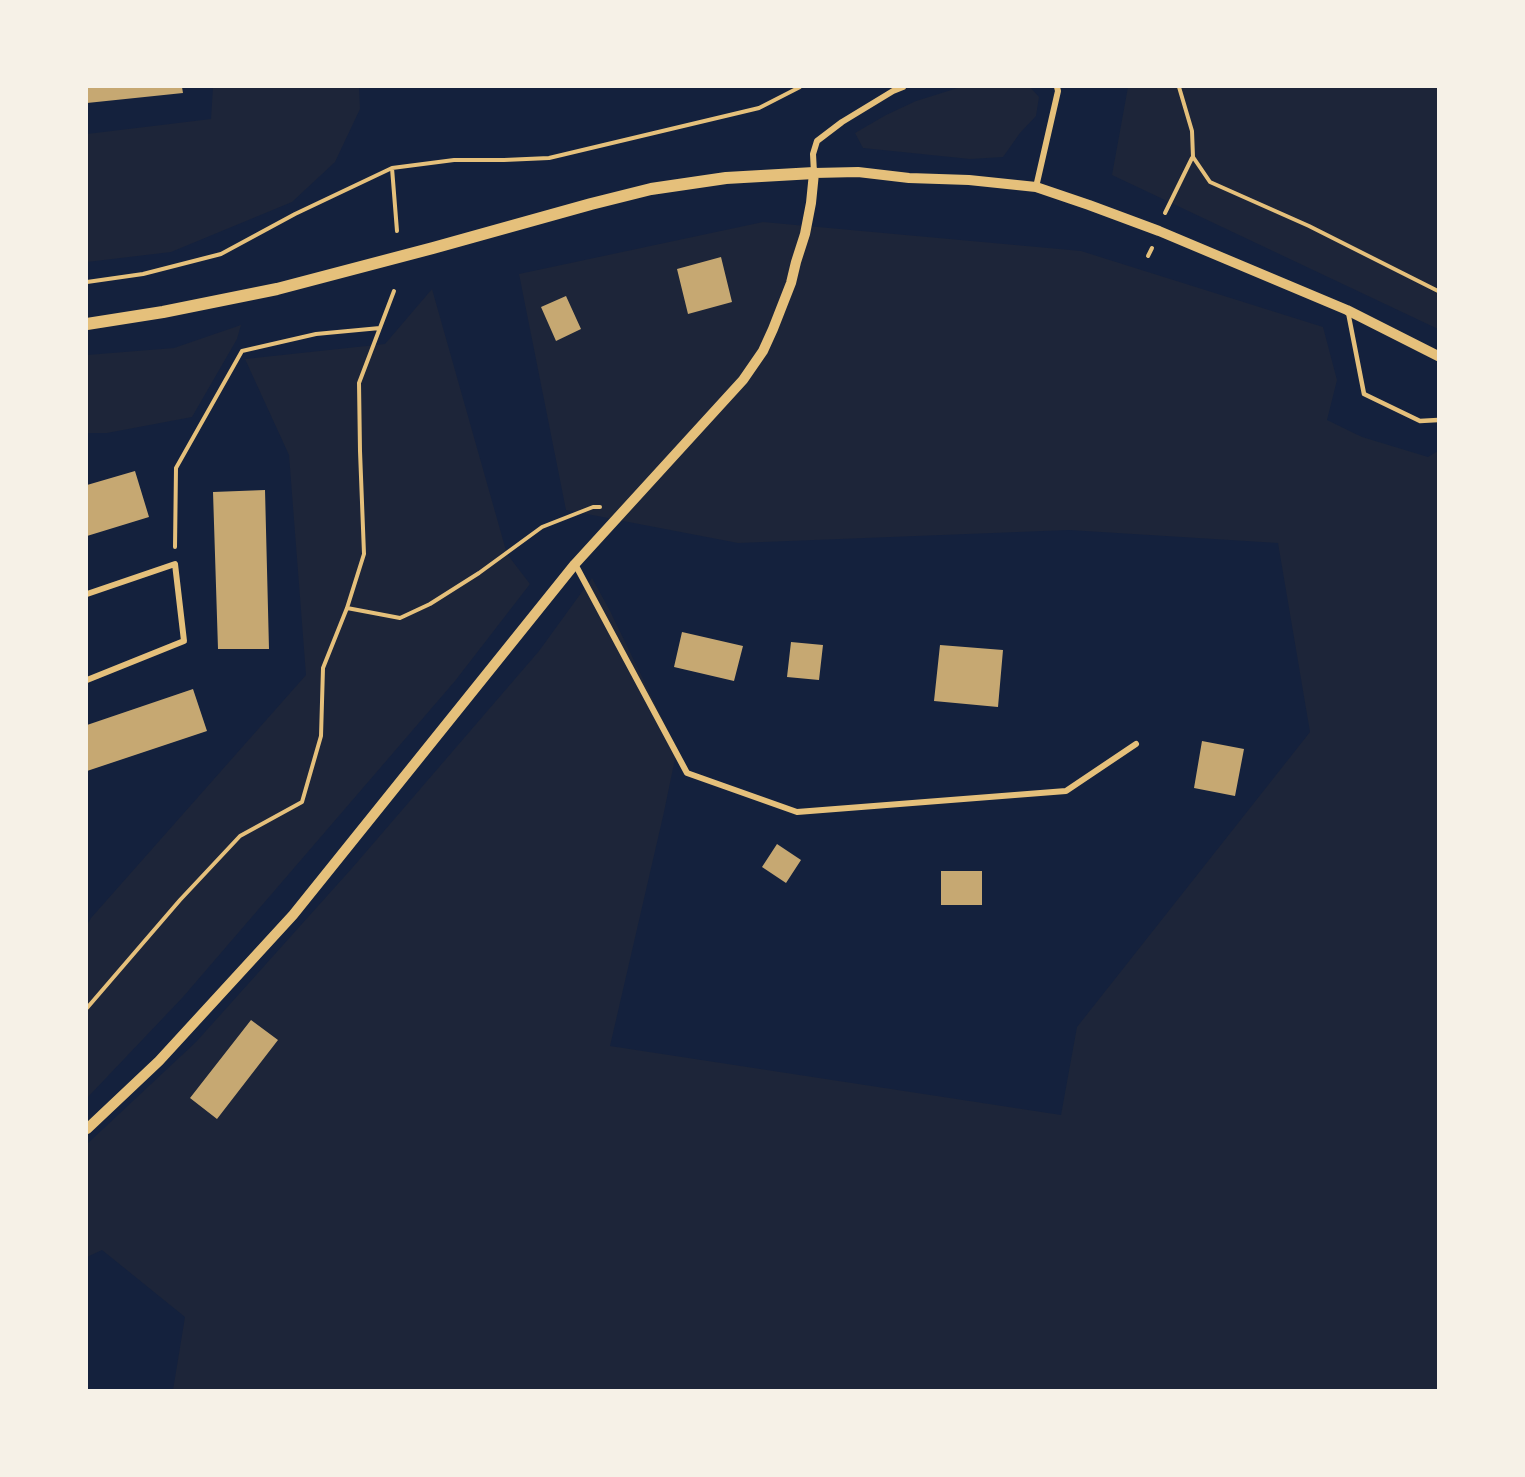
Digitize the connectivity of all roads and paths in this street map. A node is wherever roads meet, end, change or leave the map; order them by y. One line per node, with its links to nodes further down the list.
1 (800, 87): 6 (path)
2 (903, 87): 7 (street)
3 (1057, 87): 8 (street)
4 (1179, 87): 5 (path)
5 (1193, 157): 10 (path); 14 (path)
6 (392, 168): 9 (path); 12 (path)
7 (814, 173): 8 (street); 16 (main road); 20 (street)
8 (1036, 187): 10 (street)
9 (397, 231)
10 (1159, 231): 11 (path); 15 (street)
11 (1148, 256)
12 (87, 282)
13 (394, 291): 17 (path)
14 (1438, 291)
15 (1347, 310): 18 (street); 19 (lane)
16 (87, 324)
17 (380, 328): 21 (path); 24 (path)
18 (1438, 356)
19 (1438, 420)
20 (626, 508): 22 (street); 24 (path)
21 (175, 564): 23 (street); 25 (street)
22 (575, 564): 26 (street); 28 (street)
23 (87, 594)
24 (347, 608): 27 (path)
25 (87, 680)
26 (1136, 744)
27 (87, 1008)
28 (87, 1129)

